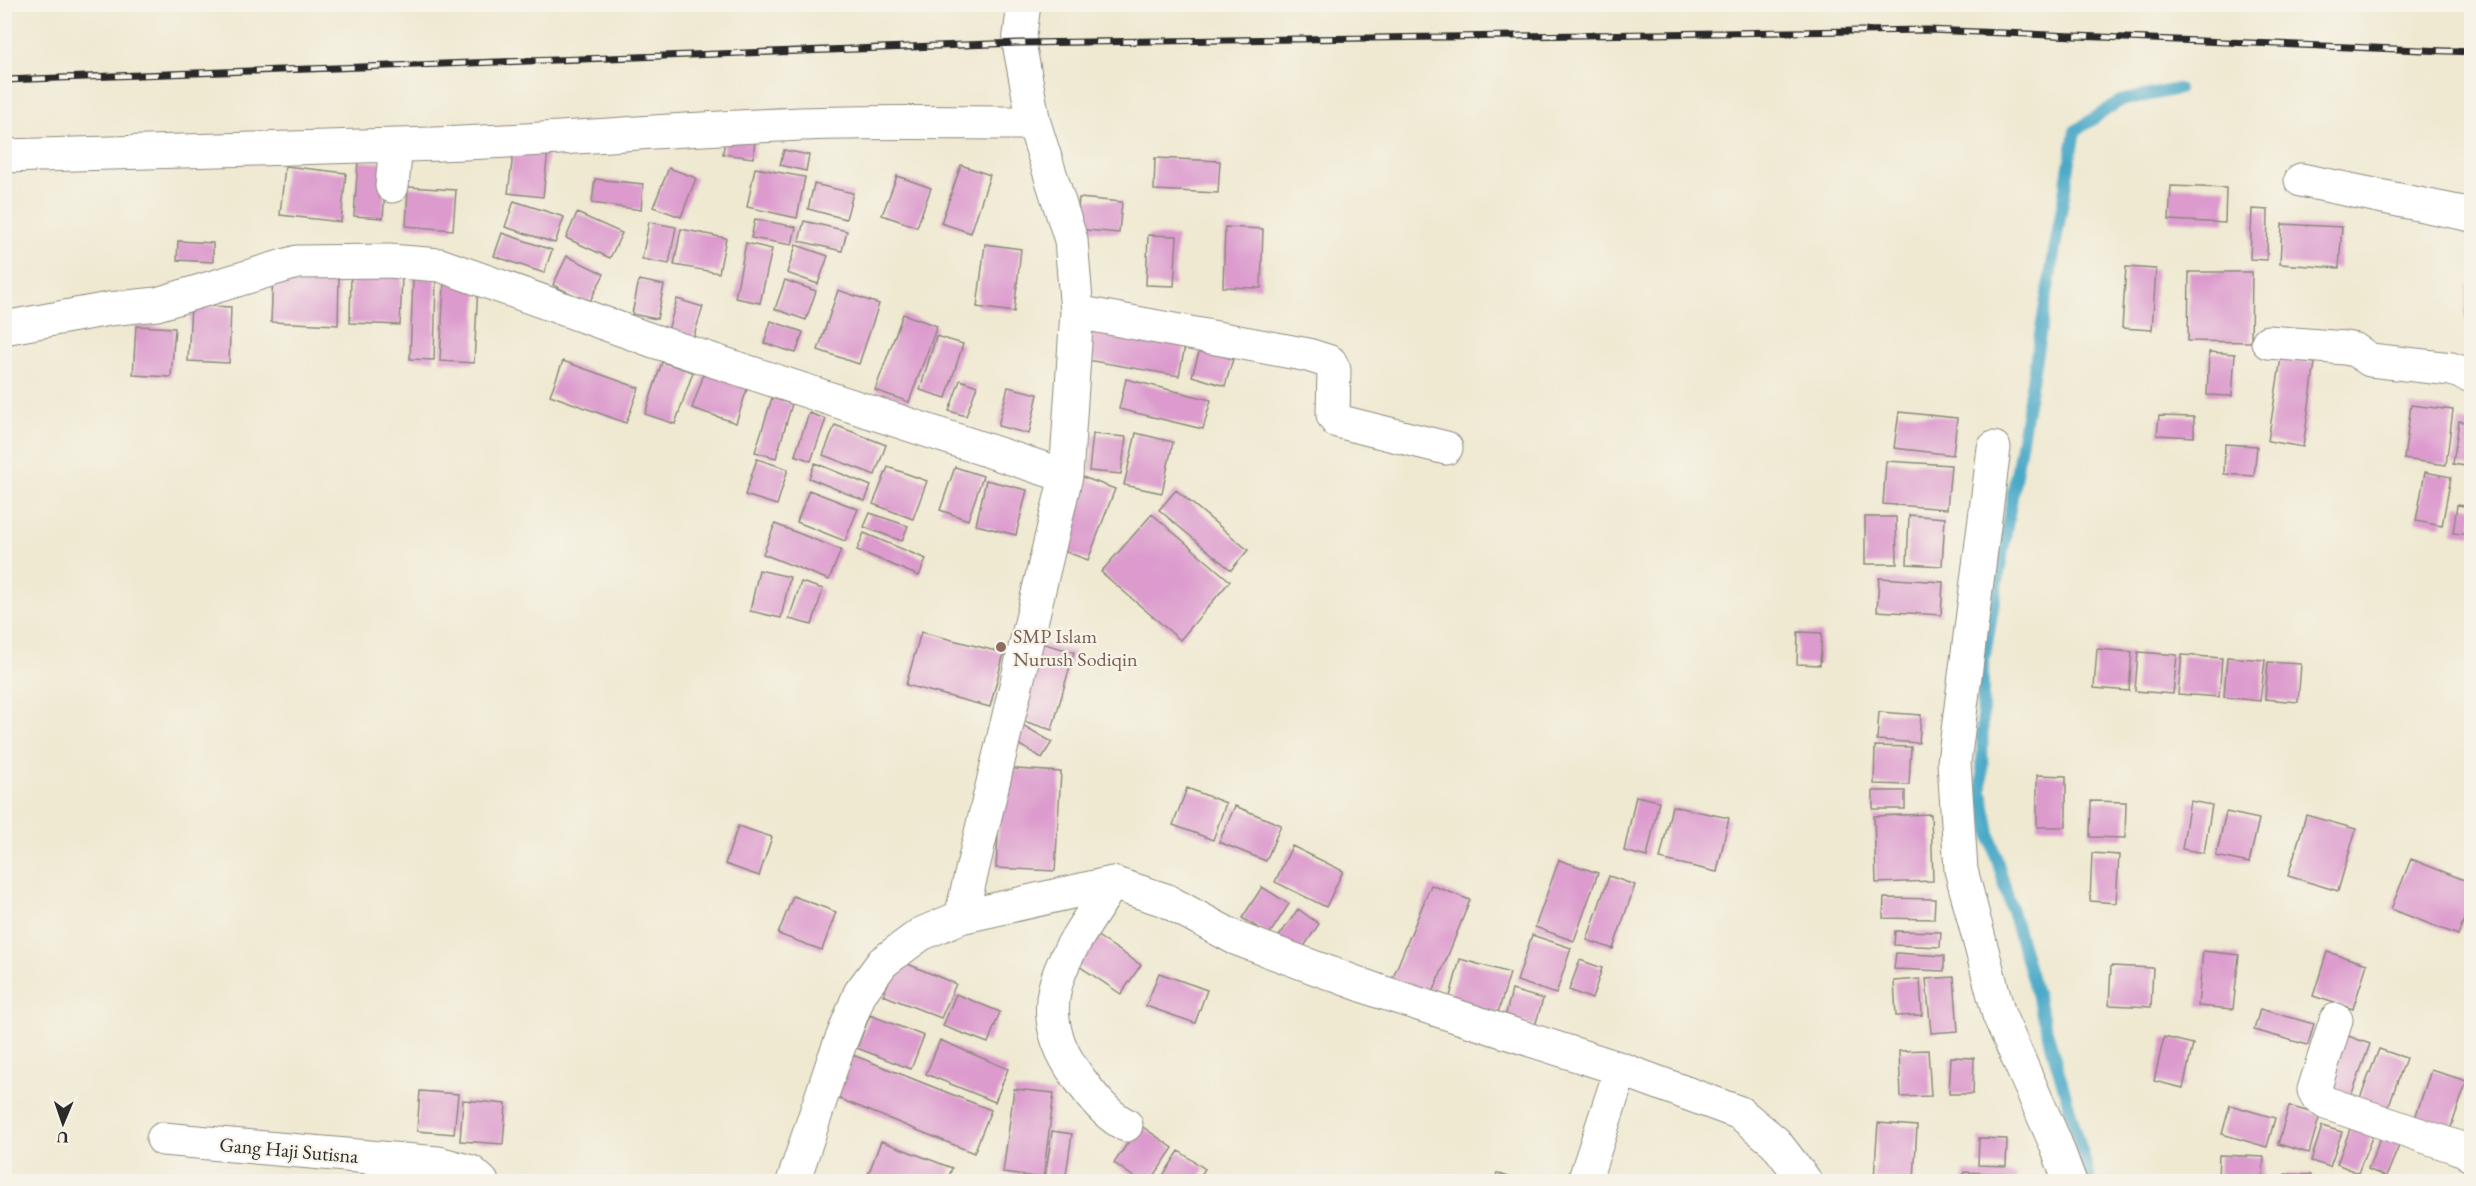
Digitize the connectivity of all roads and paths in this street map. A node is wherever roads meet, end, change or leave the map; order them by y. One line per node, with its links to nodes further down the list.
1 (1024, 4): 2 (street)
2 (1034, 123): 3 (street); 8 (street)
3 (396, 145): 4 (street); 6 (street)
4 (4, 156)
5 (2301, 180): 7 (street)
6 (392, 186)
7 (2472, 215)
8 (1077, 312): 12 (street); 14 (street)
9 (4, 328): 14 (street)
10 (2268, 342): 11 (street)
11 (2472, 375)
12 (1446, 448)
13 (1994, 448): 26 (street)
14 (1066, 476): 16 (street)
15 (1112, 883): 16 (street); 18 (street); 19 (street)
16 (961, 917): 23 (street)
17 (2337, 1020): 21 (street)
18 (1621, 1069): 24 (street); 25 (street)
19 (1126, 1125)
20 (163, 1139): 22 (street, Gang Haji Sutisna)
21 (2472, 1156)
22 (482, 1182)
23 (794, 1182)
24 (1584, 1182)
25 (1806, 1182)
26 (2070, 1182)

